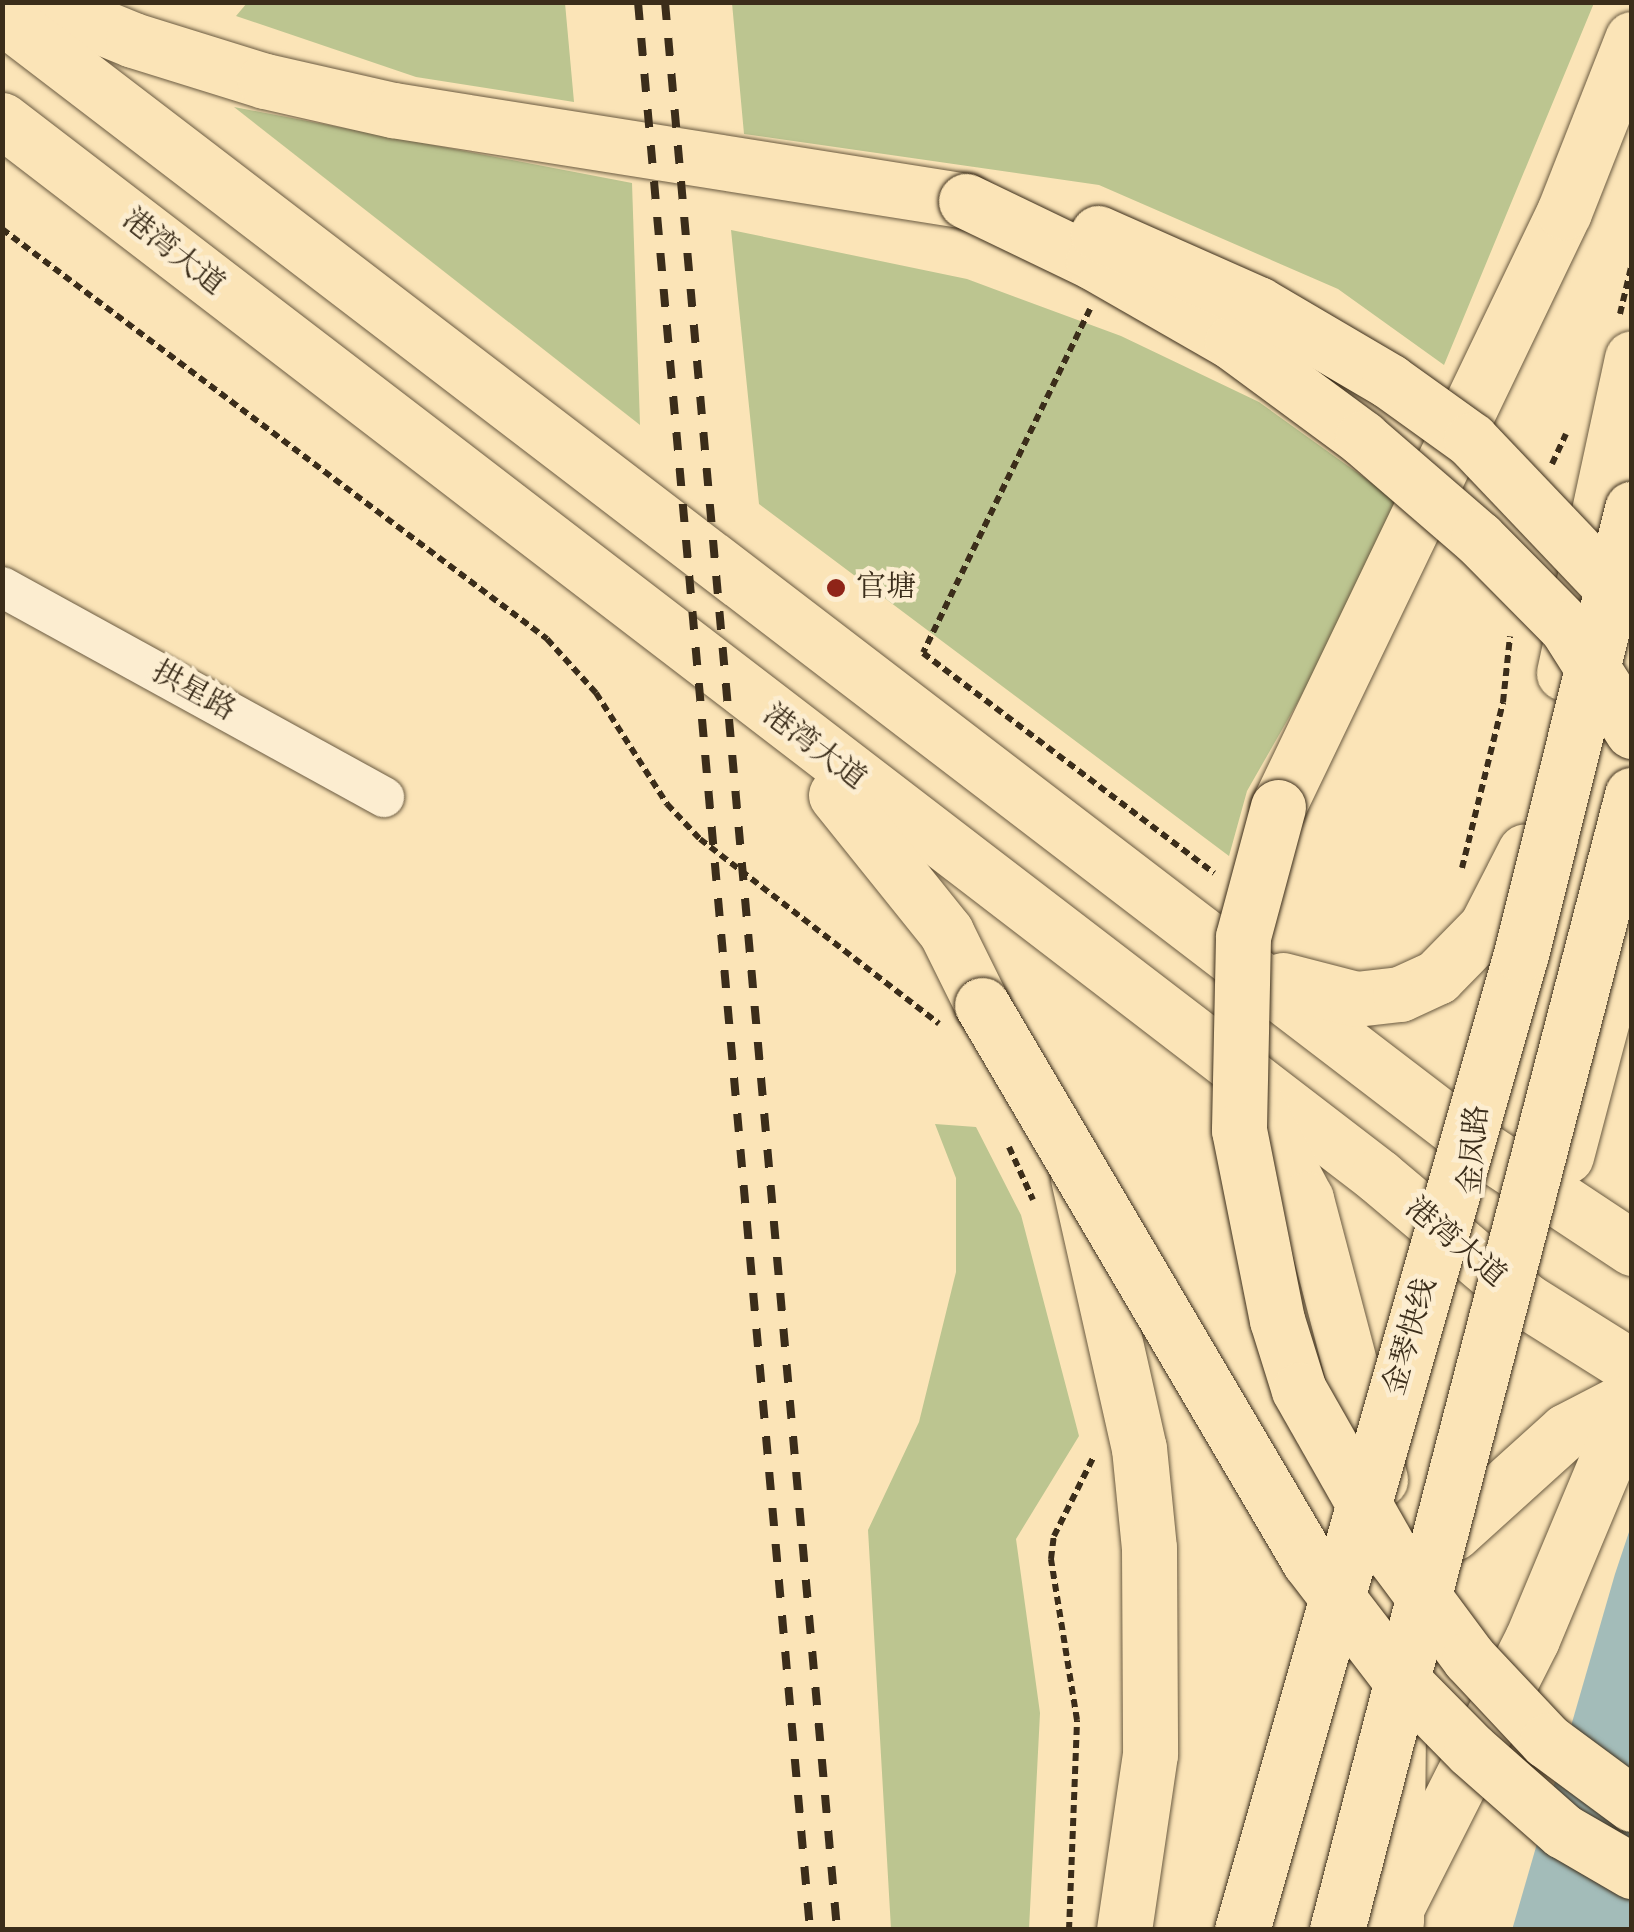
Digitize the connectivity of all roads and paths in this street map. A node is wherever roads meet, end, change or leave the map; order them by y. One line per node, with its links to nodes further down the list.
1 (40, 2): 5 (main road)
2 (2, 16): 25 (main road)
3 (1632, 39): 41 (main road, bridge)
4 (2, 120): 16 (main road, 港湾大道)
5 (966, 200): 14 (main road, bridge); 17 (main road, bridge)
6 (2, 229): 26 (path)
7 (1632, 262): 9 (path)
8 (1093, 303): 22 (path)
9 (1624, 345): 20 (main road, 金凤路)
10 (1570, 427): 11 (path)
11 (1549, 476)
12 (1632, 510): 45 (main road, 金琴快线, bridge)
13 (2, 587): 19 (street, 拱星路)
14 (1632, 609)
15 (1511, 626): 21 (path)
16 (742, 694): 26 (main road); 27 (main road, 港湾大道)
17 (1632, 731)
18 (1632, 796): 47 (main road, bridge)
19 (384, 797)
20 (1525, 851): 25 (main road); 29 (main road, 金凤路)
21 (1461, 871)
22 (1222, 880)
23 (1631, 909): 24 (main road); 31 (main road)
24 (1632, 927)
25 (1250, 966): 29 (main road)
26 (965, 1018): 30 (main road, bridge)
27 (1224, 1060): 34 (main road, 港湾大道); 39 (main road)
28 (1002, 1133): 32 (path)
29 (1481, 1148): 31 (main road); 34 (main road, 金凤路)
30 (1074, 1160): 42 (main road, bridge); 44 (main road, bridge)
31 (1554, 1196): 33 (main road); 35 (main road)
32 (1039, 1216)
33 (1632, 1248)
34 (1462, 1251): 35 (main road, 港湾大道); 39 (main road, 金凤路)
35 (1524, 1300): 36 (main road, 港湾大道); 40 (main road)
36 (1632, 1367)
37 (1632, 1398): 40 (main road); 48 (main road, bridge)
38 (1096, 1453): 43 (path)
39 (1382, 1533): 40 (main road); 46 (main road, 金凤路)
40 (1446, 1553): 49 (main road)
41 (1632, 1804)
42 (1632, 1871)
43 (1069, 1930)
44 (1124, 1930)
45 (1242, 1930)
46 (1269, 1930)
47 (1337, 1930)
48 (1385, 1930)
49 (1396, 1930)

